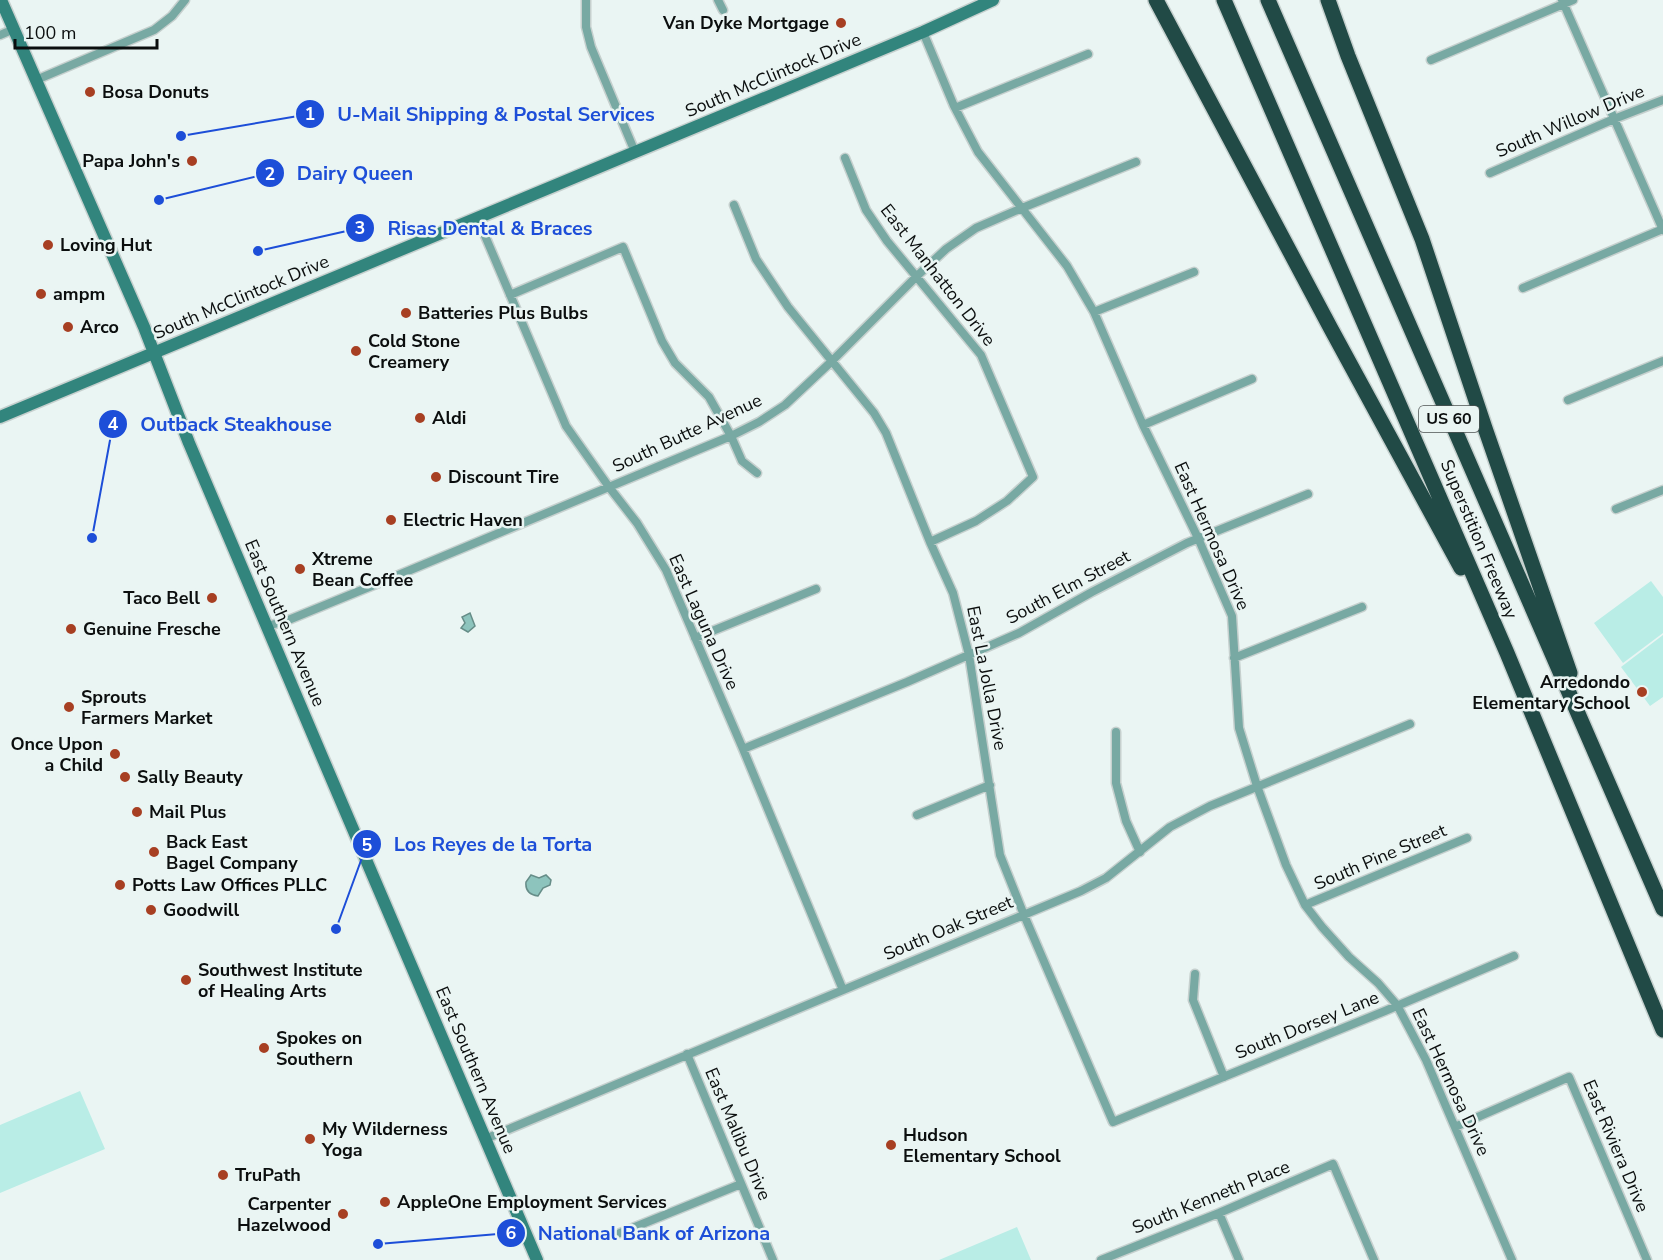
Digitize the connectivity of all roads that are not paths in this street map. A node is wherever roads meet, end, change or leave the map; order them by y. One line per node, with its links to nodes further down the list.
1 (1, 0): 13 (main road, East Southern Avenue)
2 (185, 0): 18 (street)
3 (586, 0): 22 (street)
4 (718, 0): 12 (street)
5 (993, 0): 14 (main road, South McClintock Drive)
6 (1156, 0): 54 (highway)
7 (1224, 0): 54 (highway, Superstition Freeway / US 60)
8 (1270, 0): 60 (highway, Superstition Freeway / US 60)
9 (1328, 0): 60 (highway)
10 (1573, 0): 11 (street)
11 (1563, 2): 17 (street); 21 (street)
12 (723, 10)
13 (14, 29): 15 (street); 18 (main road, East Southern Avenue)
14 (923, 32): 20 (street, East Hermosa Drive); 22 (main road, South McClintock Drive)
15 (0, 34)
16 (1088, 54): 20 (street)
17 (1431, 60)
18 (36, 80): 35 (main road, East Southern Avenue)
19 (1663, 100): 21 (street, South Willow Drive)
20 (955, 108): 27 (street, East Hermosa Drive)
21 (1614, 119): 25 (street, South Willow Drive); 29 (street)
22 (635, 152): 28 (main road, South McClintock Drive)
23 (845, 158): 31 (street, East Manhatton Drive)
24 (1136, 162): 27 (street, South Butte Avenue)
25 (1490, 173)
26 (734, 205): 36 (street, East La Jolla Drive)
27 (1022, 208): 31 (street, South Butte Avenue); 34 (street, East Hermosa Drive)
28 (477, 217): 33 (street, East Laguna Drive); 35 (main road, South McClintock Drive)
29 (1663, 230): 32 (street)
30 (1194, 272): 34 (street)
31 (917, 276): 36 (street, South Butte Avenue); 49 (street, East Manhatton Drive)
32 (1523, 288)
33 (510, 295): 42 (street); 44 (street, East Laguna Drive)
34 (1094, 312): 41 (street, East Hermosa Drive)
35 (153, 353): 40 (main road, South McClintock Drive); 52 (main road, East Southern Avenue)
36 (832, 361): 42 (street, South Butte Avenue); 49 (street, East La Jolla Drive)
37 (1663, 361): 39 (street)
38 (1252, 379): 41 (street)
39 (1568, 400)
40 (0, 417)
41 (1143, 425): 48 (street, East Hermosa Drive)
42 (731, 436): 43 (street); 44 (street, South Butte Avenue)
43 (757, 473)
44 (609, 488): 52 (street, South Butte Avenue); 53 (street, East Laguna Drive)
45 (1663, 490): 47 (street)
46 (1308, 495): 48 (street, South Elm Street)
47 (1616, 509)
48 (1198, 538): 55 (street, South Elm Street); 56 (street, East Hermosa Drive)
49 (930, 542): 55 (street, East La Jolla Drive)
50 (816, 589): 53 (street)
51 (1362, 607): 56 (street)
52 (267, 626): 78 (main road, East Southern Avenue)
53 (695, 638): 59 (street, East Laguna Drive)
54 (1507, 653): 73 (highway, Superstition Freeway / US 60)
55 (969, 655): 59 (street, South Elm Street); 61 (street, East La Jolla Drive)
56 (1234, 658): 62 (street, East Hermosa Drive)
57 (1410, 724): 62 (street, South Oak Street)
58 (1116, 732): 65 (street)
59 (742, 749): 71 (street, East Laguna Drive)
60 (1605, 778): 67 (highway, Superstition Freeway / US 60)
61 (990, 785): 63 (street); 68 (street, East La Jolla Drive)
62 (1257, 786): 65 (street, South Oak Street); 66 (street, East Hermosa Drive)
63 (917, 815)
64 (1467, 838): 66 (street, South Pine Street)
65 (1140, 852): 68 (street, South Oak Street)
66 (1305, 905): 72 (street, East Hermosa Drive)
67 (1663, 909)
68 (1024, 915): 71 (street, South Oak Street); 76 (street, East La Jolla Drive)
69 (1514, 956): 72 (street, South Dorsey Lane)
70 (1195, 974): 75 (street)
71 (843, 990): 74 (street, South Oak Street)
72 (1397, 1005): 75 (street, South Dorsey Lane); 77 (street, East Hermosa Drive)
73 (1663, 1030)
74 (687, 1054): 78 (street, South Oak Street); 79 (street, East Malibu Drive)
75 (1224, 1077): 76 (street, South Dorsey Lane)
76 (1113, 1122)
77 (1455, 1127): 87 (street, East Hermosa Drive); 88 (street, East Riviera Drive)
78 (485, 1139): 82 (main road, East Southern Avenue)
79 (741, 1184): 81 (street); 83 (street, East Malibu Drive)
80 (1219, 1213): 84 (street, South Kenneth Place); 85 (street); 86 (street, South Kenneth Place)
81 (620, 1233)
82 (537, 1260)
83 (773, 1260)
84 (1101, 1260)
85 (1239, 1260)
86 (1374, 1260)
87 (1512, 1260)
88 (1647, 1260)

